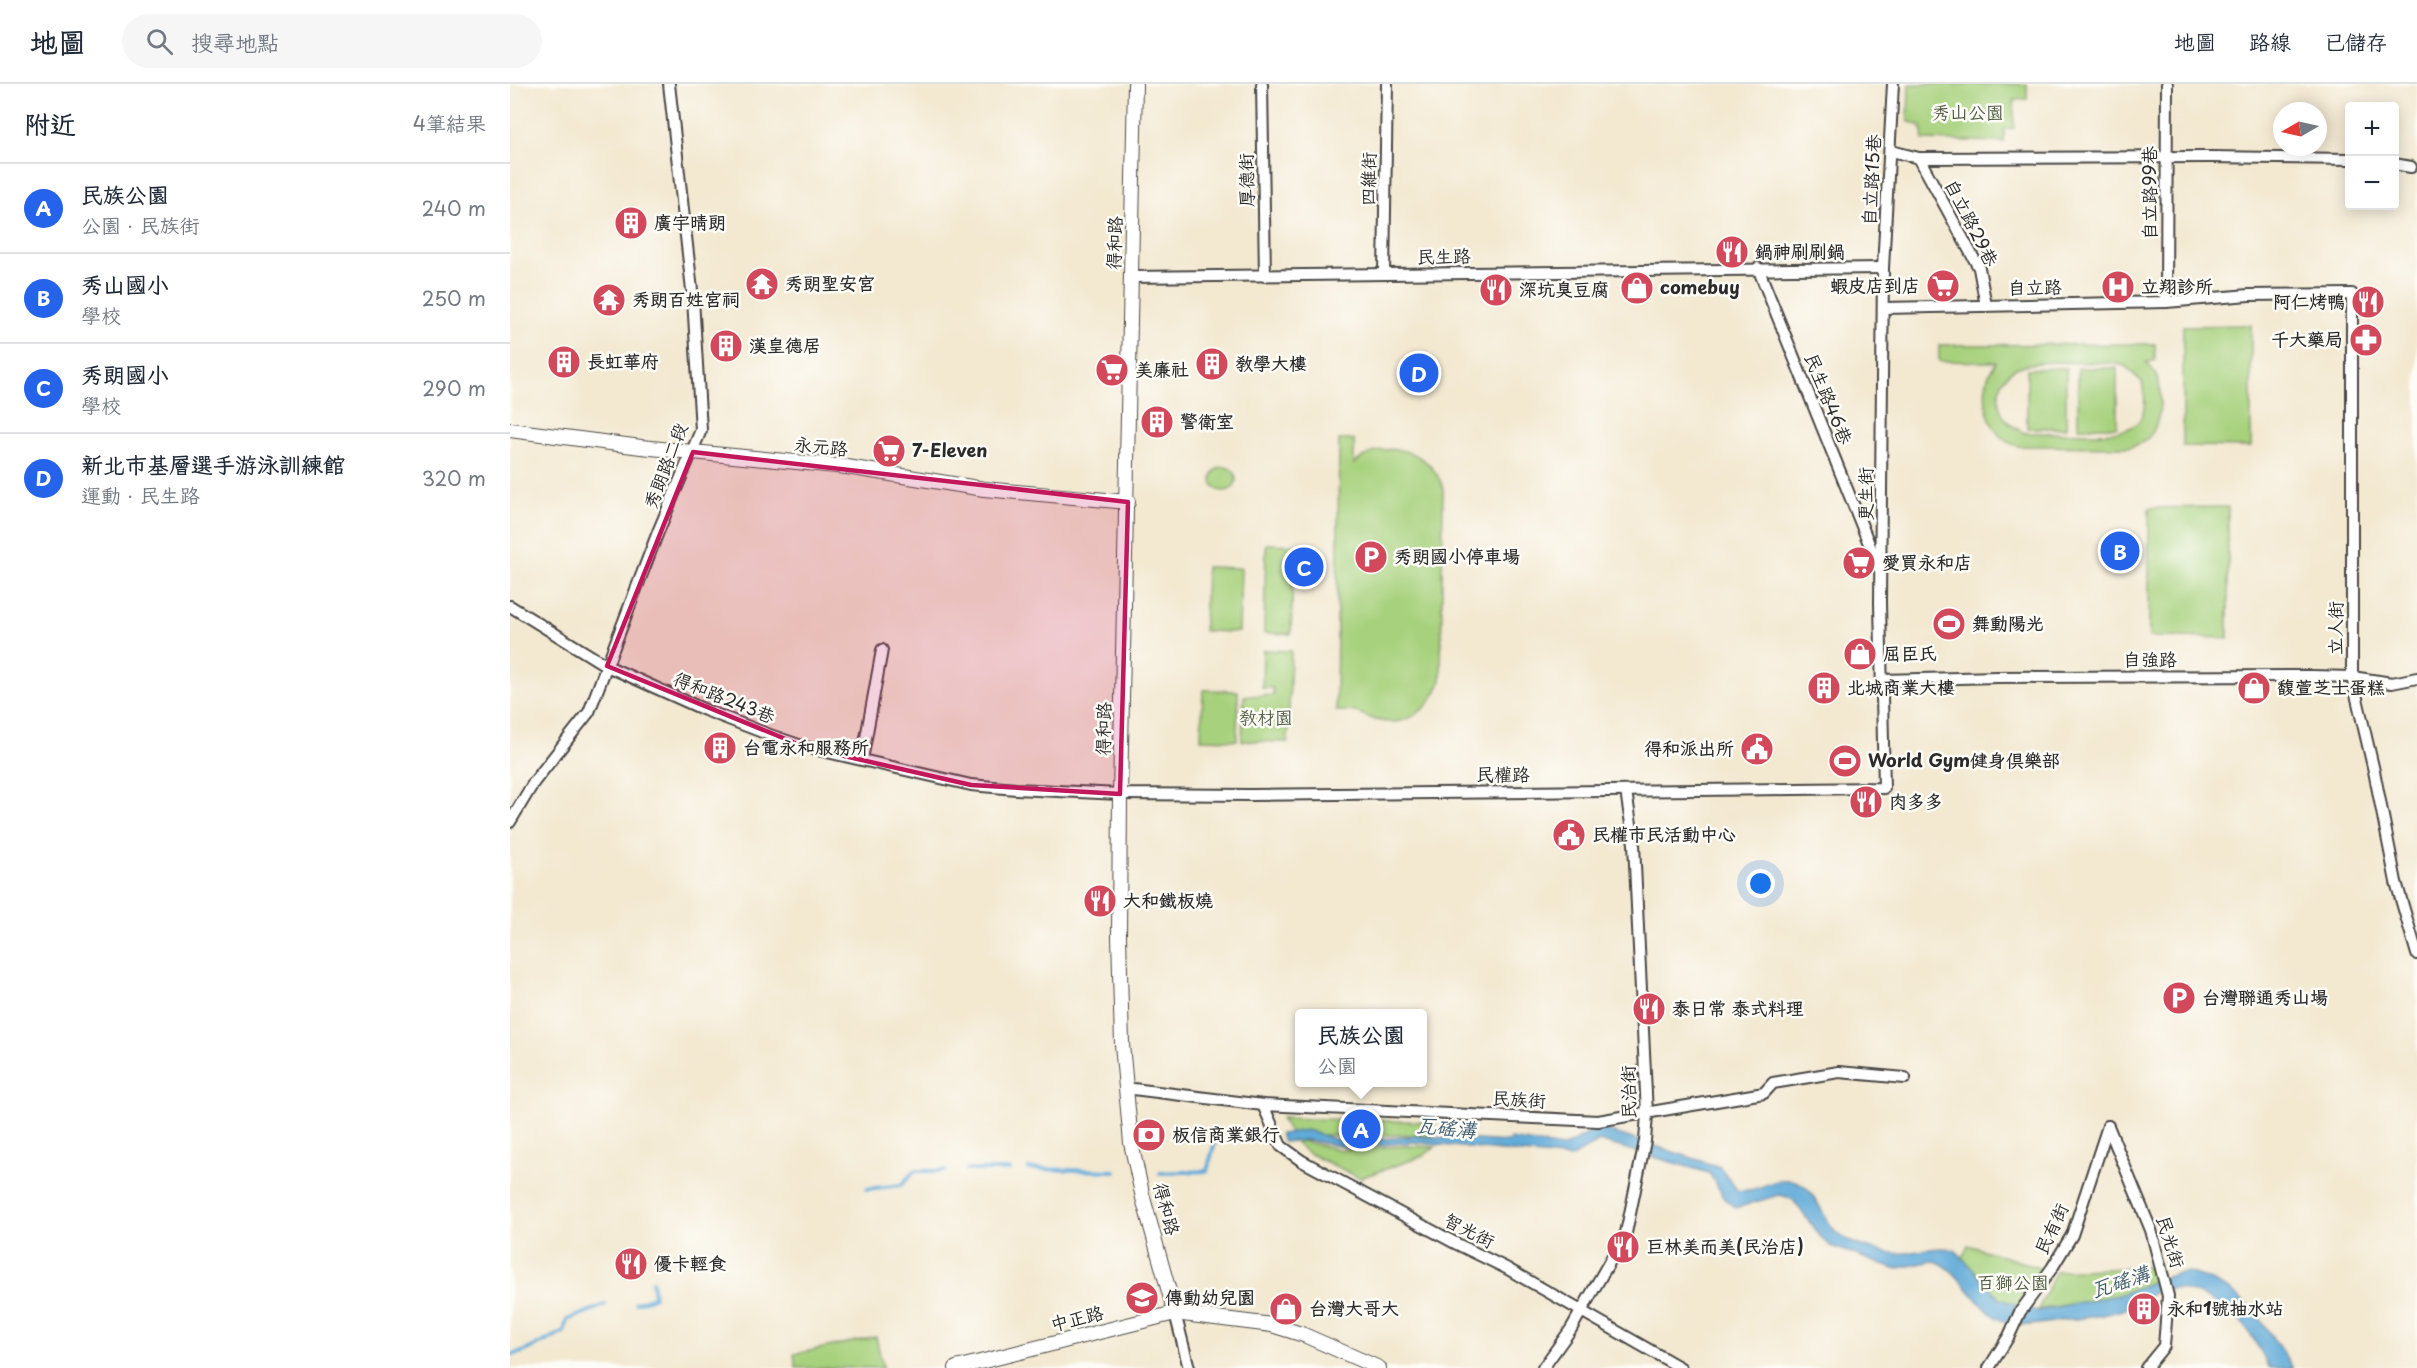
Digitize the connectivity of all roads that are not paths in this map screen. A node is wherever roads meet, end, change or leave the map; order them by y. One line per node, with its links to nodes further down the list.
1 (669, 84): 23 (street, 秀朗路二段)
2 (1135, 84): 17 (street, 得和路)
3 (1262, 84): 16 (street, 厚德街)
4 (1387, 84): 15 (street, 四維街)
5 (2167, 84): 9 (street, 自立路99巷)
6 (1893, 89): 7 (street, 自立路15巷)
7 (1891, 151): 8 (street); 14 (street, 自立路15巷)
8 (1919, 158): 9 (street); 20 (street, 自立路29巷)
9 (2167, 158): 10 (street); 19 (street, 自立路99巷)
10 (2345, 159)
11 (2399, 165): 12 (street)
12 (2411, 167)
13 (1758, 268): 14 (street); 15 (street, 民生路); 25 (street, 民生路46巷)
14 (1883, 268): 21 (street)
15 (1384, 274): 16 (street, 民生路)
16 (1265, 276): 17 (street, 民生路)
17 (1131, 277): 24 (street, 得和路)
18 (2352, 294): 19 (street, 自立路); 29 (street, 立人街)
19 (2166, 303): 20 (street, 自立路)
20 (1986, 306): 21 (street, 自立路)
21 (1884, 308): 25 (street, 更生街)
22 (510, 430): 23 (street, 永元路)
23 (693, 452): 24 (street, 永元路); 28 (street, 秀朗路二段)
24 (1128, 502): 35 (street, 得和路)
25 (1882, 577): 31 (street, 更生街)
26 (510, 606): 28 (street, 得和路243巷)
27 (882, 650): 32 (street)
28 (607, 666): 32 (street, 得和路243巷); 36 (street, 秀朗路二段)
29 (2352, 677): 30 (street, 自強路); 31 (street, 自強路); 37 (street, 立人街)
30 (2417, 678)
31 (1882, 680): 33 (street, 更生街)
32 (862, 760): 35 (street, 得和路243巷)
33 (1884, 788): 34 (street, 民權路)
34 (1626, 791): 35 (street, 民權路); 41 (street, 民治街)
35 (1120, 794): 39 (street, 得和路)
36 (510, 822)
37 (2417, 954)
38 (1905, 1078): 41 (street, 民族街)
39 (1125, 1088): 40 (street, 民族街); 44 (street, 得和路)
40 (1263, 1105): 41 (street, 民族街); 43 (street, 智光街)
41 (1647, 1114): 43 (street, 民治街)
42 (2108, 1126): 50 (street, 民有街); 51 (street, 民光街)
43 (1580, 1312): 48 (street, 民治街); 49 (street, 智光街)
44 (1175, 1313): 45 (street, 中正路); 46 (street, 得和路); 47 (street, 中正路)
45 (956, 1368)
46 (1189, 1368)
47 (1379, 1368)
48 (1543, 1368)
49 (1681, 1368)
50 (1989, 1368)
51 (2146, 1368)

